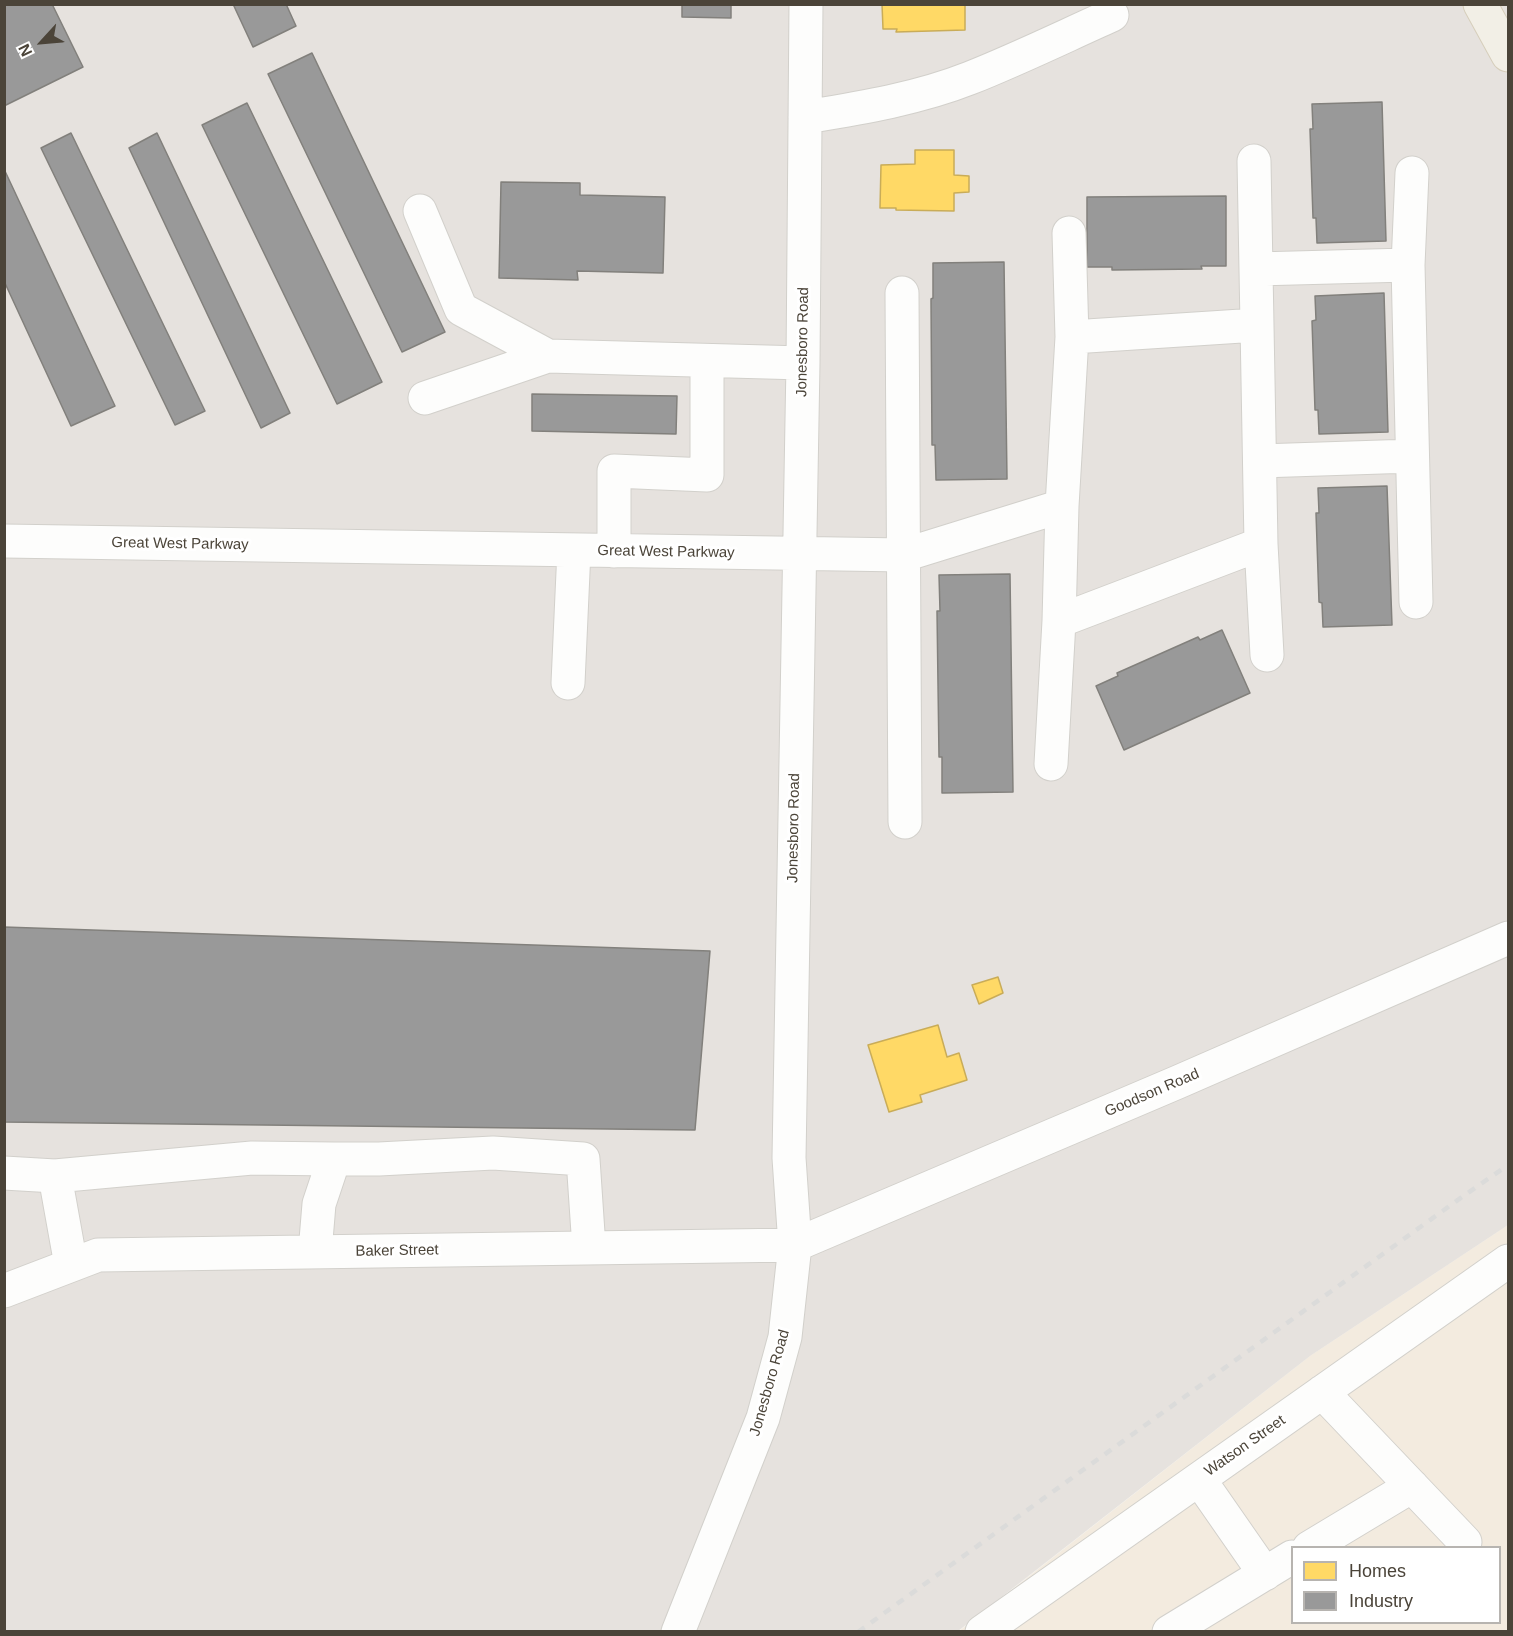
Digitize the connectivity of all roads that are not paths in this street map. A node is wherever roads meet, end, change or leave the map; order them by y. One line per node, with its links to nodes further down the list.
1 (806, 4): 5 (street, Jonesboro Road)
2 (1480, 4): 4 (main road)
3 (1112, 15): 5 (street)
4 (1509, 55)
5 (805, 117): 17 (street, Jonesboro Road)
6 (1254, 161): 11 (street)
7 (1412, 173): 10 (street)
8 (420, 211): 15 (street)
9 (1069, 233): 14 (street)
10 (1408, 265): 11 (street); 19 (street)
11 (1256, 269): 13 (street)
12 (902, 293): 27 (street)
13 (1257, 325): 14 (street); 20 (street)
14 (1072, 337): 21 (street)
15 (548, 356): 16 (street); 18 (street)
16 (706, 360): 17 (street); 25 (street)
17 (803, 363): 26 (street, Jonesboro Road)
18 (425, 398)
19 (1412, 456): 20 (street); 28 (street)
20 (1260, 461): 23 (street)
21 (1062, 506): 27 (street, Great West Parkway); 29 (street)
22 (4, 541): 24 (street, Great West Parkway)
23 (1261, 544): 29 (street); 30 (street)
24 (574, 550): 25 (street, Great West Parkway); 31 (street)
25 (614, 551): 26 (street, Great West Parkway)
26 (798, 554): 27 (street, Great West Parkway); 38 (street, Jonesboro Road)
27 (904, 555): 33 (street)
28 (1416, 602)
29 (1059, 621): 32 (street)
30 (1267, 655)
31 (568, 683)
32 (1051, 765)
33 (905, 822)
34 (1509, 938): 38 (street, Goodson Road)
35 (334, 1158): 37 (street); 39 (street); 40 (street)
36 (4, 1173): 37 (street)
37 (55, 1176): 42 (street)
38 (795, 1245): 39 (street, Baker Street); 51 (street, Jonesboro Road)
39 (589, 1248): 40 (street, Baker Street)
40 (315, 1252): 42 (street, Baker Street)
41 (1509, 1261): 44 (street, Watson Street)
42 (72, 1265): 43 (street, Baker Street)
43 (4, 1291)
44 (1322, 1392): 45 (street, Watson Street); 46 (street)
45 (1199, 1479): 50 (street); 52 (street, Watson Street)
46 (1412, 1486): 47 (street); 48 (street)
47 (1465, 1542)
48 (1312, 1546)
49 (1291, 1558): 50 (street)
50 (1265, 1574): 53 (street)
51 (678, 1632)
52 (982, 1632)
53 (1169, 1632)

